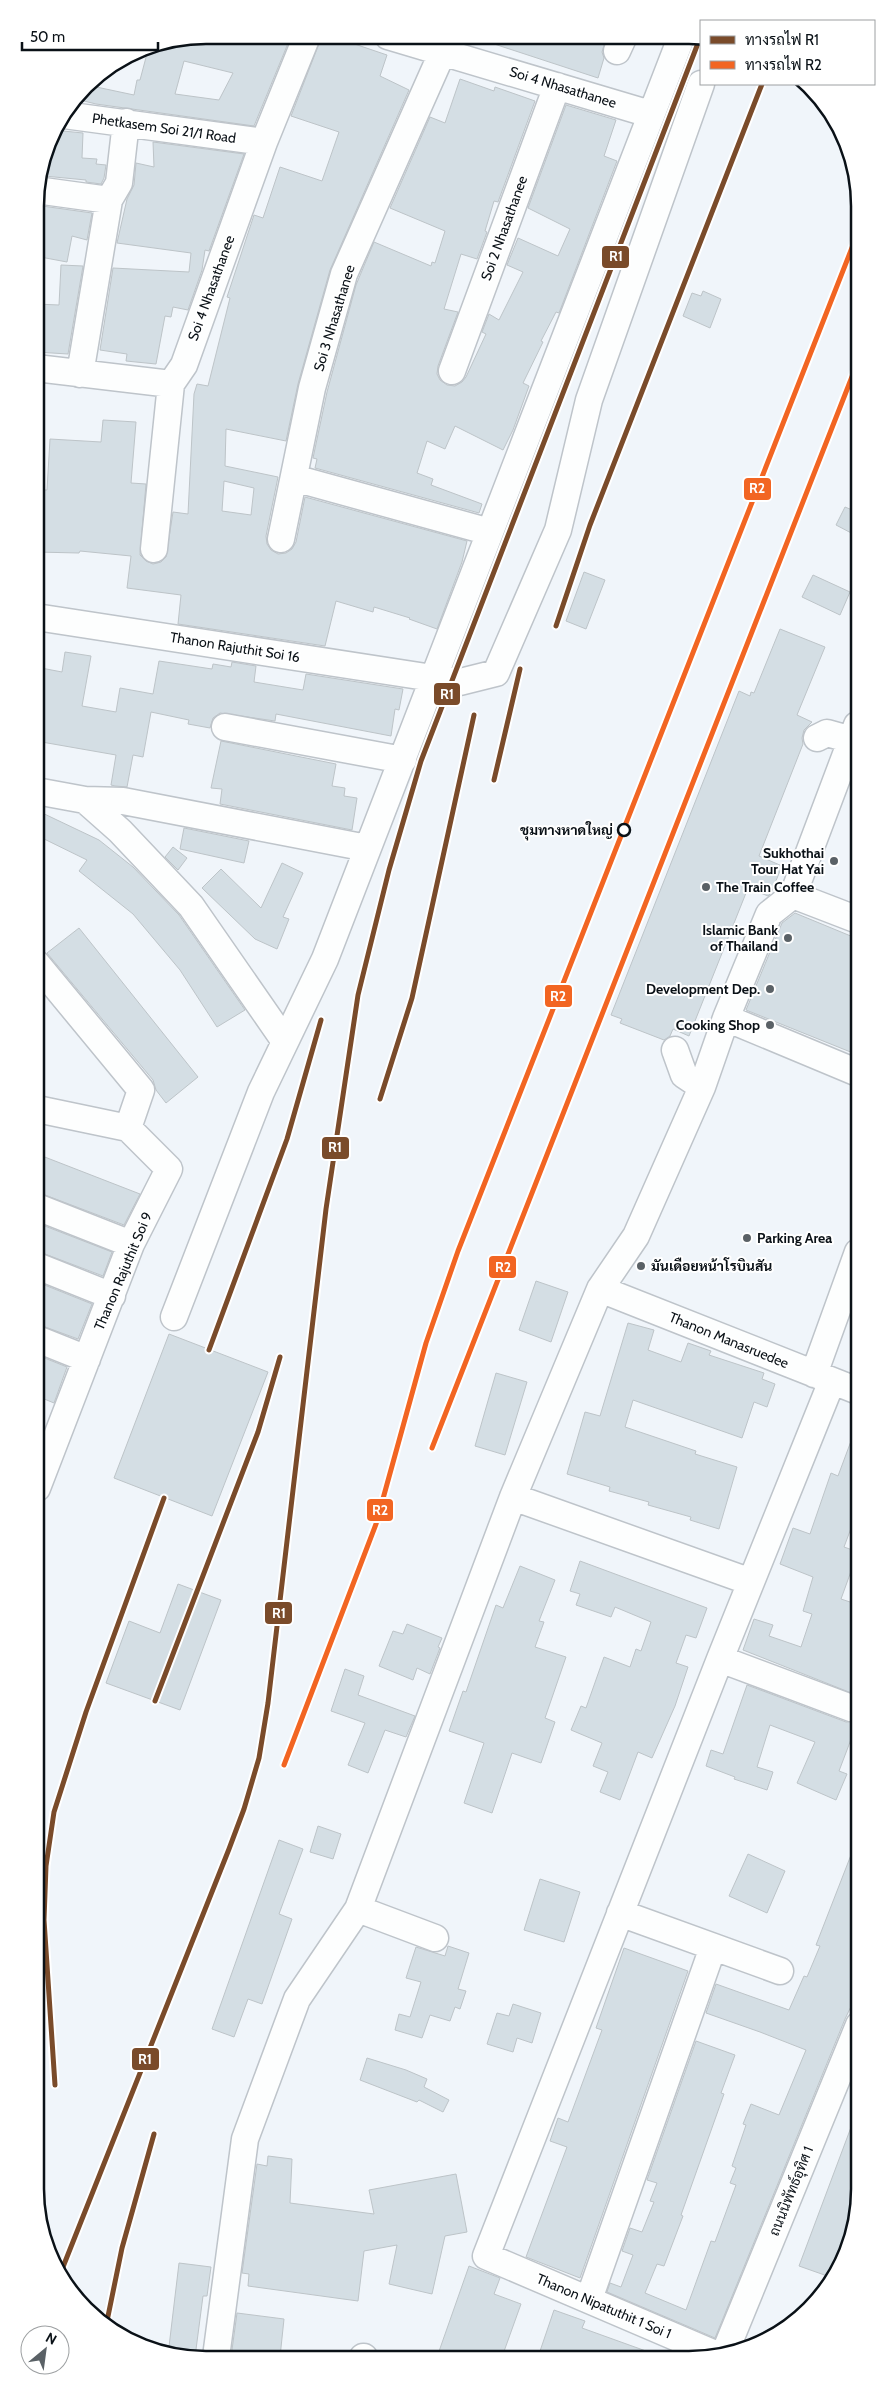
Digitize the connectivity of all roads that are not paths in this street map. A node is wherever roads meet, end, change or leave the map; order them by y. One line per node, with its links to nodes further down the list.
1 (304, 44): 10 (street, Soi 4 Nhasathanee)
2 (417, 44): 4 (street, Soi 4 Nhasathanee)
3 (679, 44): 7 (street)
4 (443, 51): 6 (street, Soi 4 Nhasathanee); 17 (street, Soi 3 Nhasathanee)
5 (702, 85): 22 (street, Thanon Rajuthit Soi 16)
6 (557, 86): 7 (street, Soi 4 Nhasathanee); 14 (street, Soi 2 Nhasathanee)
7 (650, 114): 18 (street)
8 (71, 116): 9 (street, Phetkasem Soi 21/1 Road)
9 (126, 122): 10 (street, Phetkasem Soi 21/1 Road); 12 (street)
10 (264, 142): 16 (street, Soi 4 Nhasathanee)
11 (44, 191): 12 (street)
12 (109, 200): 15 (street)
13 (44, 369): 15 (street)
14 (452, 371)
15 (80, 374): 16 (street)
16 (171, 384): 20 (street, Soi 4 Nhasathanee)
17 (294, 478): 18 (street); 19 (street, Soi 3 Nhasathanee)
18 (490, 532): 22 (street)
19 (281, 539)
20 (154, 549)
21 (44, 618): 22 (street, Thanon Rajuthit Soi 16)
22 (433, 677): 27 (street)
23 (226, 727): 27 (street)
24 (851, 732): 25 (street)
25 (817, 738)
26 (851, 743): 31 (street)
27 (403, 760): 30 (street)
28 (44, 792): 29 (street)
29 (85, 800): 30 (street); 35 (street)
30 (367, 848): 35 (street)
31 (793, 895): 32 (street); 34 (street)
32 (851, 917)
33 (44, 974): 40 (street)
34 (726, 1018): 37 (street); 38 (street)
35 (284, 1040): 47 (street)
36 (674, 1050): 38 (street)
37 (851, 1070)
38 (702, 1087): 45 (street)
39 (44, 1110): 40 (street)
40 (128, 1128): 42 (street, Thanon Rajuthit Soi 9)
41 (44, 1210): 42 (street)
42 (131, 1244): 46 (street, Thanon Rajuthit Soi 9)
43 (44, 1269): 46 (street)
44 (851, 1277): 50 (street)
45 (600, 1289): 50 (street, Thanon Manasruedee); 54 (street)
46 (112, 1296): 49 (street, Thanon Rajuthit Soi 9)
47 (174, 1318)
48 (44, 1342): 49 (street)
49 (87, 1360): 52 (street, Thanon Rajuthit Soi 9)
50 (823, 1377): 51 (street, Thanon Manasruedee); 55 (street)
51 (851, 1388)
52 (48, 1430): 53 (street, Thanon Rajuthit Soi 9)
53 (44, 1451)
54 (513, 1496): 55 (street); 58 (street)
55 (751, 1582): 56 (street)
56 (720, 1659): 57 (street); 59 (street)
57 (851, 1708)
58 (358, 1909): 60 (street); 67 (street)
59 (620, 1913): 61 (street); 64 (street, Thanon Nipatuthit 1 Soi 1)
60 (435, 1938)
61 (713, 1948): 62 (street); 64 (street)
62 (780, 1971)
63 (851, 2044): 65 (street, ถนนนิพัทธ์อุทิศ 1)
64 (589, 2299): 66 (street, Thanon Nipatuthit 1 Soi 1)
65 (726, 2347)
66 (706, 2350)
67 (217, 2351)

